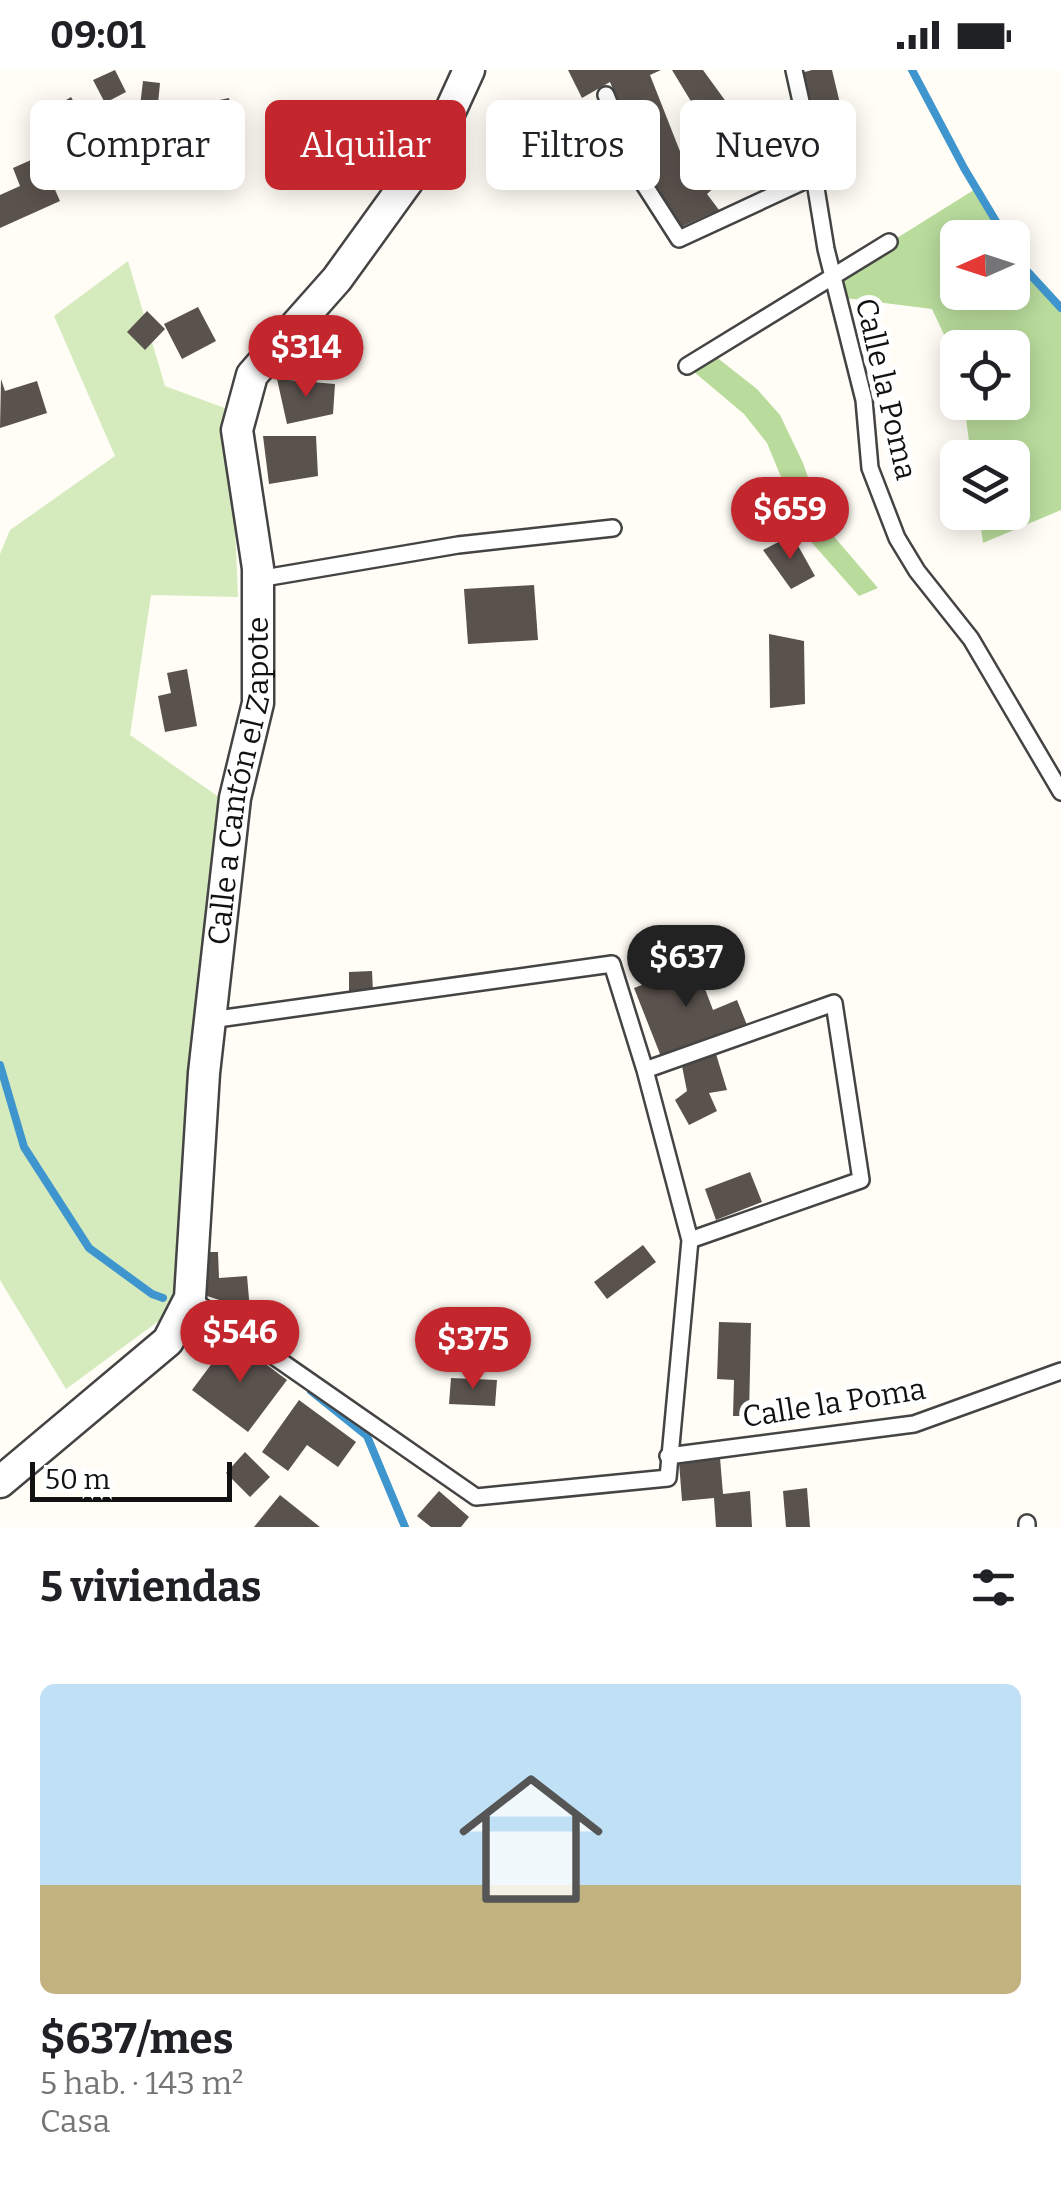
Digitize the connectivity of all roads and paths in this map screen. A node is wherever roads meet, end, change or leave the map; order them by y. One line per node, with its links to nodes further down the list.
1 (469, 70): 11 (street, Calle a Cantón el Zapote)
2 (794, 70): 4 (lane, Calle la Poma)
3 (606, 95): 5 (lane)
4 (800, 100)
5 (785, 190)
6 (817, 190): 8 (lane, Calle la Poma)
7 (890, 242): 8 (lane)
8 (833, 278): 9 (lane); 12 (lane, Calle la Poma)
9 (687, 366)
10 (613, 528): 11 (lane)
11 (258, 579): 13 (street, Calle a Cantón el Zapote)
12 (1061, 792)
13 (210, 1020): 14 (lane); 16 (street, Calle a Cantón el Zapote)
14 (645, 1070): 15 (lane); 15 (lane)
15 (690, 1240): 18 (lane)
16 (190, 1298): 18 (lane); 19 (street, Calle a Cantón el Zapote)
17 (1061, 1371): 18 (lane, Calle la Poma)
18 (668, 1456)
19 (0, 1482)

